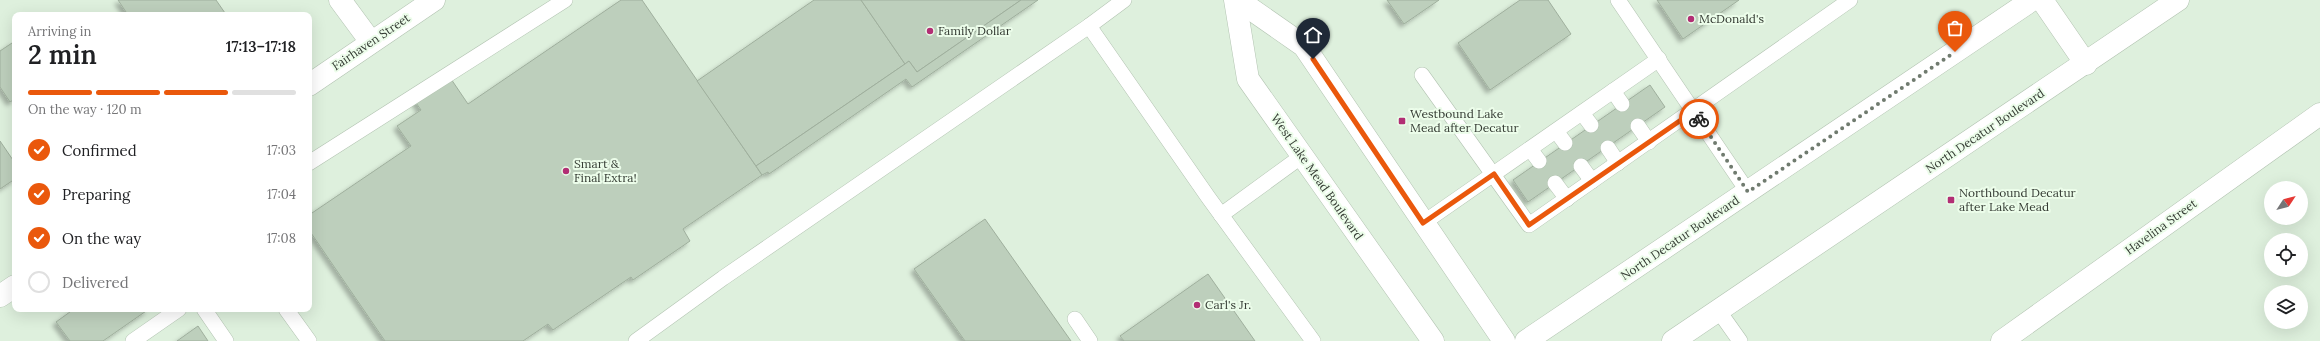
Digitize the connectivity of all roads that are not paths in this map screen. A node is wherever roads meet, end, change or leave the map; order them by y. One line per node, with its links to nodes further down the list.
1 (340, 0): 13 (main road)
2 (434, 0): 13 (main road, Fairhaven Street)
3 (565, 0): 32 (lane)
4 (1124, 0): 12 (lane)
5 (1235, 0): 30 (main road, West Lake Mead Boulevard)
6 (1238, 0): 41 (main road)
7 (1618, 0): 14 (lane)
8 (1850, 0): 20 (lane)
9 (2032, 0): 38 (main road, North Decatur Boulevard)
10 (2042, 0): 15 (main road)
11 (2178, 0): 15 (main road, North Decatur Boulevard)
12 (1089, 26): 40 (lane); 52 (lane)
13 (371, 42): 17 (main road, Fairhaven Street)
14 (1659, 59): 18 (lane); 20 (lane)
15 (2086, 64): 44 (main road, North Decatur Boulevard)
16 (1422, 75): 35 (lane)
17 (312, 83)
18 (1612, 91): 19 (lane); 21 (lane)
19 (1622, 104)
20 (1694, 111): 26 (lane); 38 (lane)
21 (1582, 113): 23 (lane); 25 (lane)
22 (2320, 114): 60 (main road, Havelina Street)
23 (1591, 125)
24 (1638, 126): 26 (lane)
25 (1556, 131): 27 (lane); 29 (lane)
26 (1649, 142): 33 (lane)
27 (1565, 144)
28 (1608, 148): 33 (lane)
29 (1530, 149): 31 (lane); 35 (lane)
30 (1302, 156): 40 (lane); 55 (main road, West Lake Mead Boulevard)
31 (1539, 161)
32 (312, 162)
33 (1618, 163): 36 (lane)
34 (1581, 166): 36 (lane)
35 (1494, 174): 39 (lane); 41 (lane)
36 (1592, 181): 39 (lane)
37 (1555, 184): 39 (lane)
38 (1748, 192): 57 (main road, North Decatur Boulevard)
39 (1566, 199)
40 (1221, 215): 54 (lane)
41 (1423, 223): 56 (main road)
42 (12, 288): 43 (main road)
43 (0, 296)
44 (1718, 310): 58 (main road, North Decatur Boulevard); 59 (lane)
45 (175, 312): 49 (lane)
46 (206, 312): 50 (lane)
47 (288, 312): 51 (lane)
48 (1075, 319): 53 (lane)
49 (133, 341)
50 (226, 341)
51 (309, 341)
52 (636, 341)
53 (1090, 341)
54 (1313, 341)
55 (1433, 341)
56 (1504, 341)
57 (1526, 341)
58 (1672, 341)
59 (1740, 341)
60 (2002, 341)

